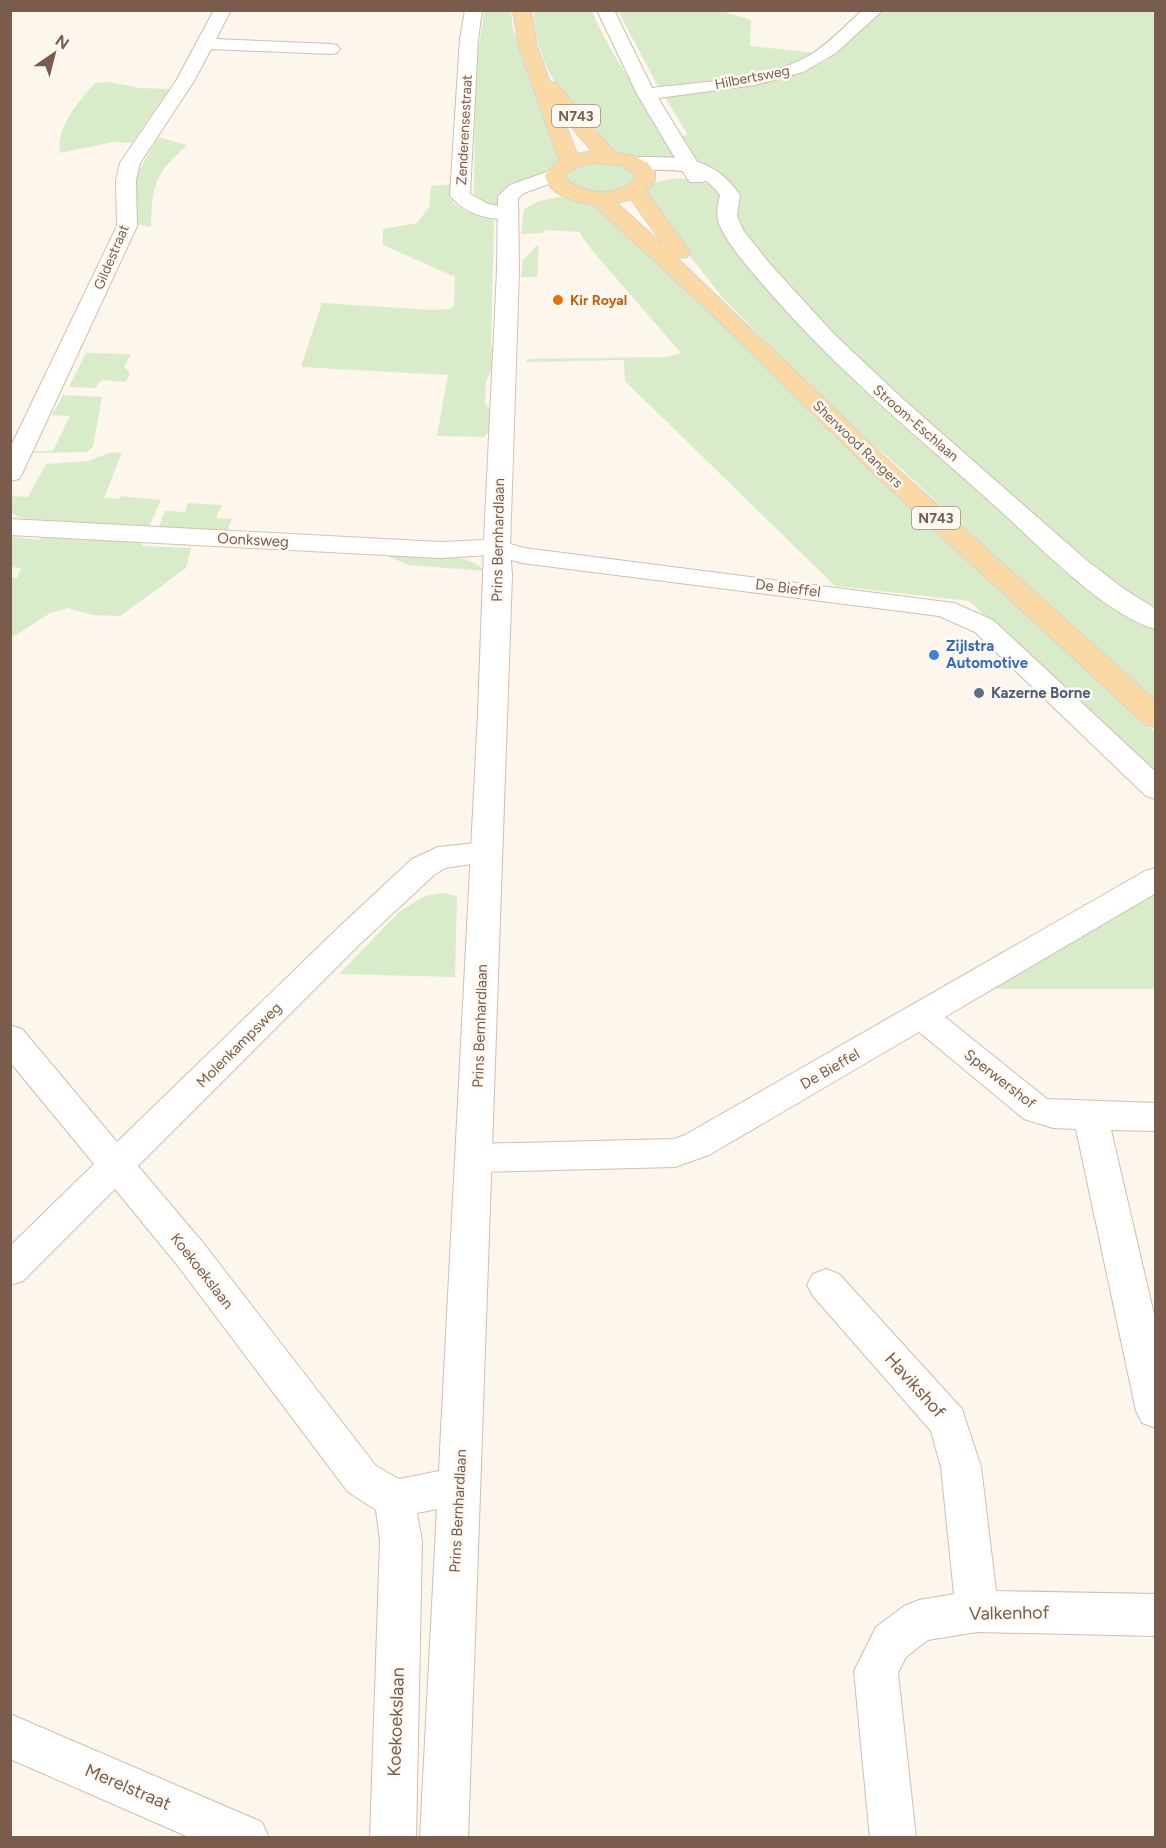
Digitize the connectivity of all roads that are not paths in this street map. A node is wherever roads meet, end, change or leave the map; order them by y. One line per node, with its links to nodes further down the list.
1 (223, 10): 6 (street, Gildestraat)
2 (474, 10): 17 (street, Zenderensestraat)
3 (522, 10): 8 (main road, N743)
4 (605, 10): 9 (street)
5 (875, 10): 9 (street, Hilbertsweg)
6 (206, 44): 7 (street); 19 (street, Gildestraat)
7 (331, 49)
8 (541, 77): 10 (main road, N743); 12 (main road, N743)
9 (646, 94): 13 (street)
10 (607, 157): 11 (main road); 12 (main road)
11 (633, 163): 13 (street, Stroom-Eschlaan); 14 (main road, N743)
12 (562, 168): 15 (main road, N743); 17 (street, Prins Bernhardlaan)
13 (694, 172): 14 (street, Stroom-Eschlaan); 22 (street, Stroom-Eschlaan)
14 (640, 186): 16 (main road); 18 (main road, Sherwood Rangers / N743)
15 (569, 192): 16 (main road); 17 (street)
16 (598, 197): 18 (main road, Sherwood Rangers / N743)
17 (509, 213): 21 (street, Prins Bernhardlaan)
18 (723, 312): 23 (main road, Sherwood Rangers / N743)
19 (10, 474)
20 (10, 526): 21 (street, Oonksweg)
21 (496, 548): 24 (street, De Bieffel); 25 (street, Prins Bernhardlaan)
22 (1155, 621)
23 (1155, 718)
24 (1155, 789)
25 (486, 853): 31 (street, Prins Bernhardlaan); 32 (street, Molenkampsweg)
26 (1155, 879): 27 (street, De Bieffel)
27 (921, 1016): 29 (street, Sperwershof); 31 (street, De Bieffel)
28 (10, 1038): 32 (street, Koekoekslaan)
29 (1091, 1116): 30 (street, Sperwershof); 35 (street)
30 (1155, 1117)
31 (475, 1158): 37 (street, Prins Bernhardlaan)
32 (118, 1166): 33 (street, Molenkampsweg); 38 (street, Koekoekslaan)
33 (10, 1270)
34 (826, 1285): 39 (street, Havikshof)
35 (1142, 1293): 36 (street)
36 (1155, 1412)
37 (459, 1486): 38 (street); 44 (street, Prins Bernhardlaan)
38 (395, 1499): 43 (street, Koekoekslaan)
39 (977, 1611): 40 (street, Valkenhof); 45 (street, Valkenhof)
40 (1155, 1615)
41 (10, 1736): 42 (street, Merelstraat)
42 (246, 1838)
43 (393, 1838)
44 (444, 1838)
45 (893, 1838)

